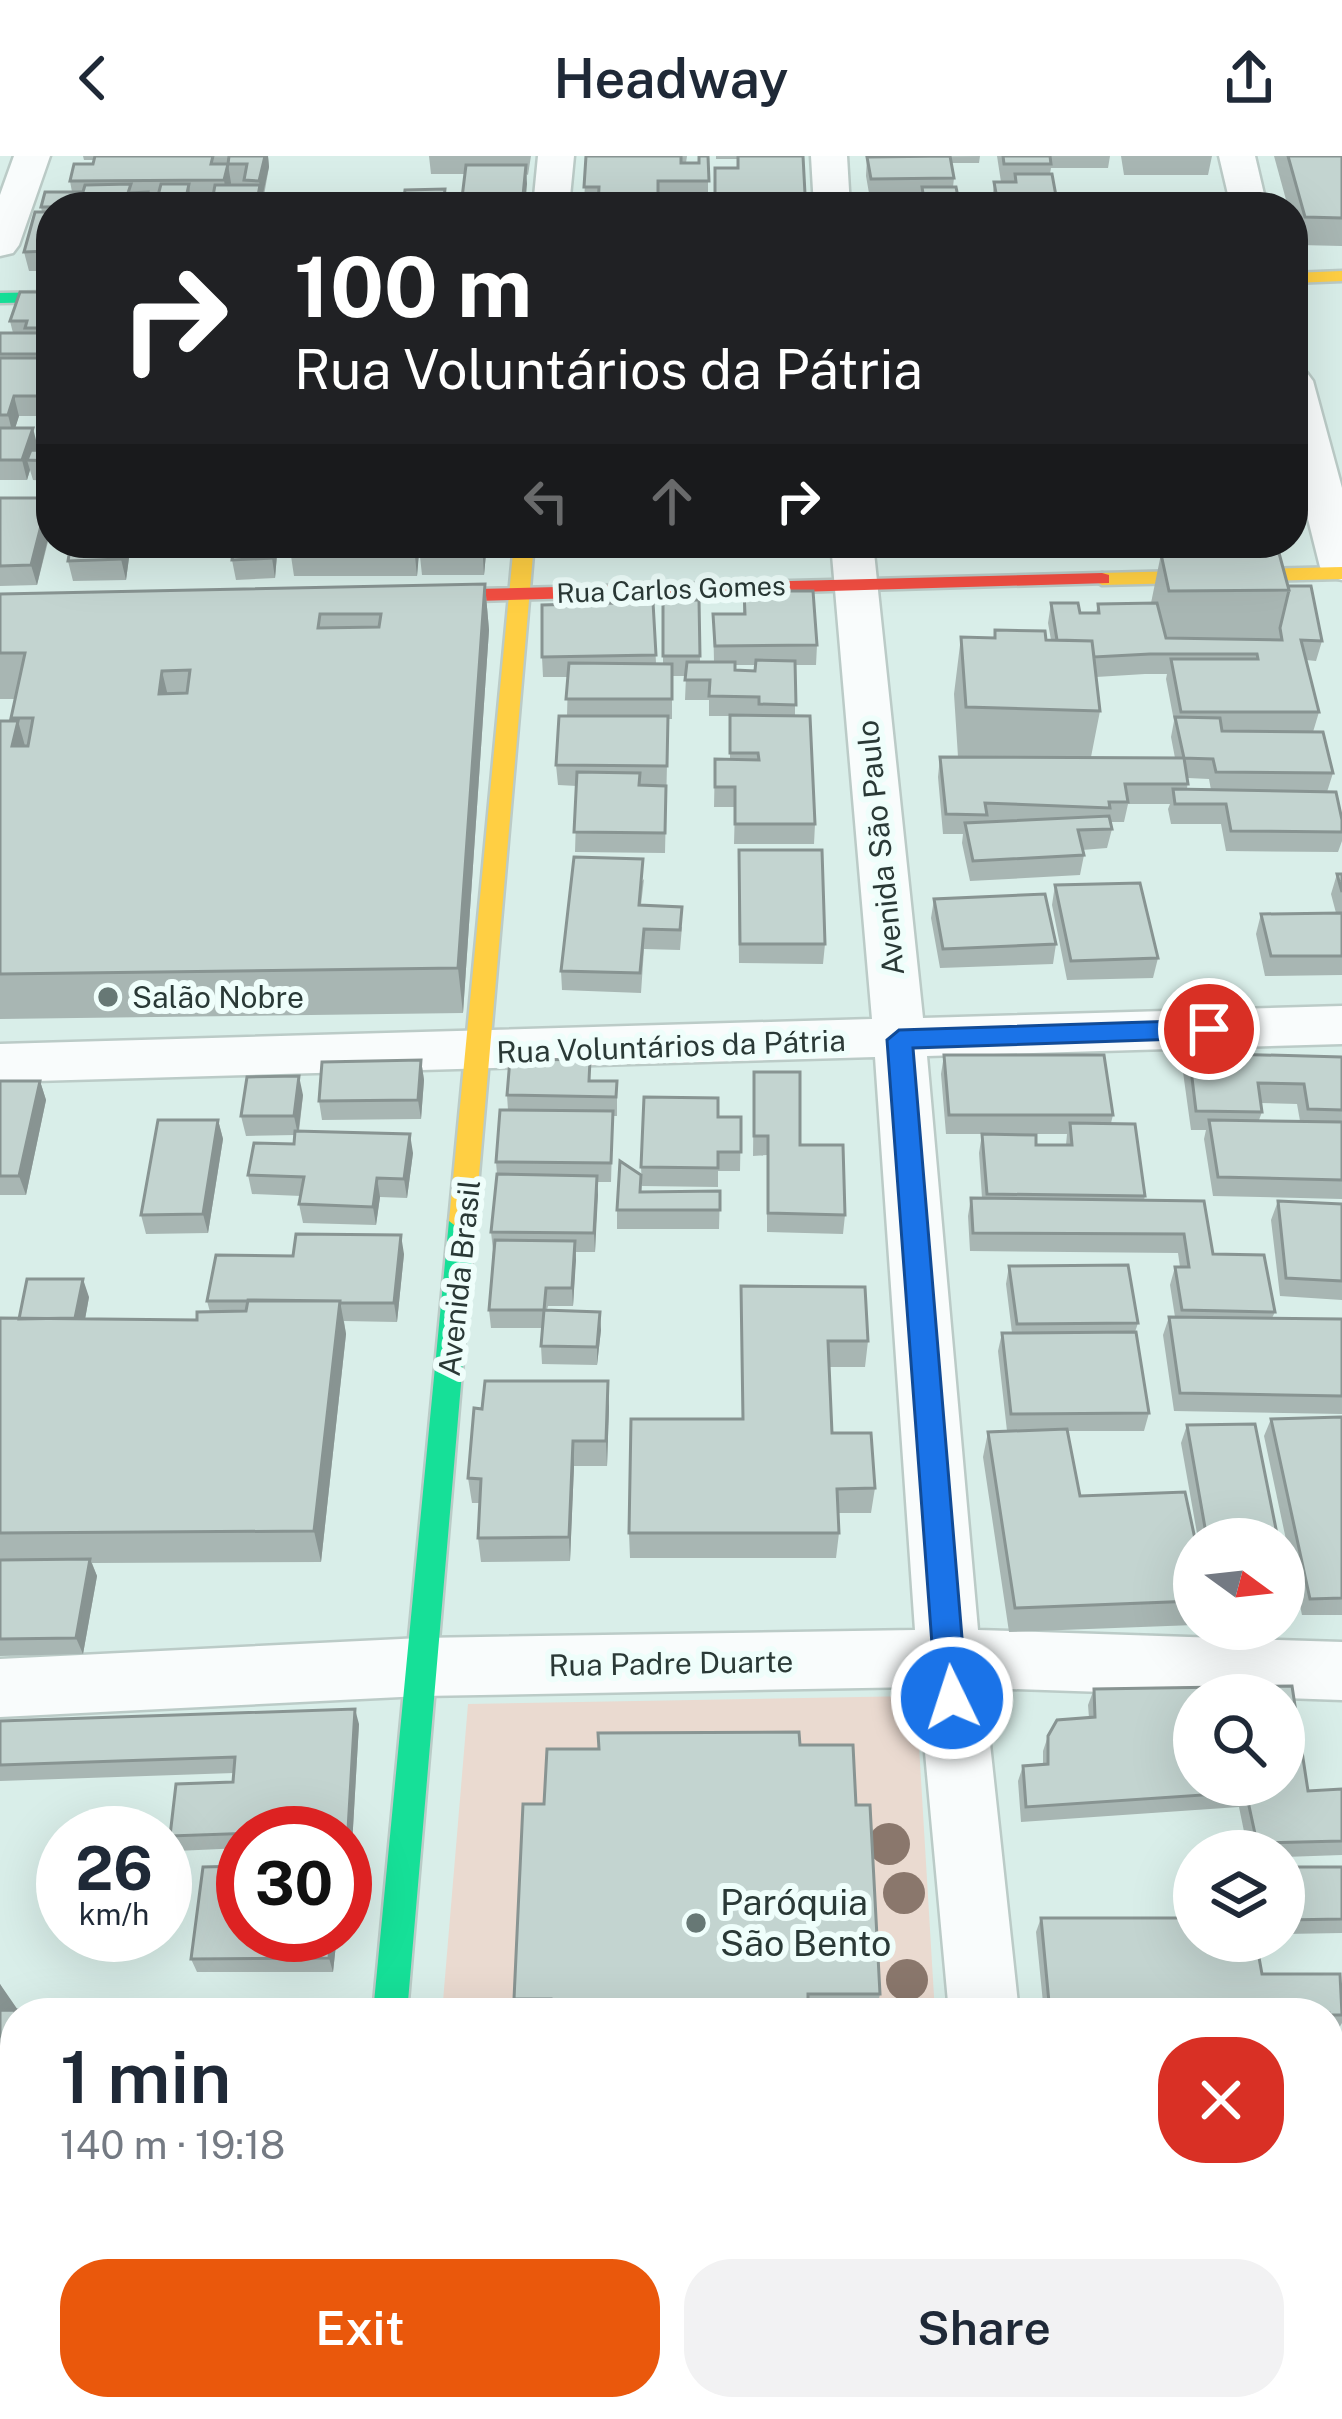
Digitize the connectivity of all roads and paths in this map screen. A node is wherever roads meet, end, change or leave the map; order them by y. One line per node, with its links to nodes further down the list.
1 (32, 156): 8 (street)
2 (556, 156): 5 (street)
3 (829, 156): 6 (street)
4 (1237, 156): 7 (street)
5 (552, 192)
6 (831, 192)
7 (1245, 192)
8 (0, 245)
9 (1342, 276): 10 (street)
10 (1308, 277)
11 (36, 297): 12 (street)
12 (0, 298)
13 (1308, 439): 16 (street)
14 (523, 558): 17 (street, Avenida Brasil)
15 (853, 563): 16 (street, Rua Carlos Gomes); 17 (street, Rua Carlos Gomes); 20 (street, Avenida São Paulo)
16 (1342, 570)
17 (520, 593): 18 (street, Rua Carlos Gomes); 21 (street, Avenida Brasil)
18 (449, 596)
19 (1342, 1025): 20 (street, Rua Voluntários da Pátria)
20 (899, 1040): 21 (street, Rua Voluntários da Pátria); 23 (street, Avenida São Paulo)
21 (481, 1052): 22 (street, Rua Voluntários da Pátria); 24 (street, Avenida Brasil)
22 (0, 1064)
23 (949, 1658): 24 (street, Rua Padre Duarte); 25 (street, Rua Padre Duarte); 28 (street, Avenida São Paulo)
24 (421, 1667): 26 (street, Rua Padre Duarte); 27 (street, Avenida Brasil)
25 (1342, 1671)
26 (0, 1688)
27 (391, 1998)
28 (983, 1998)

